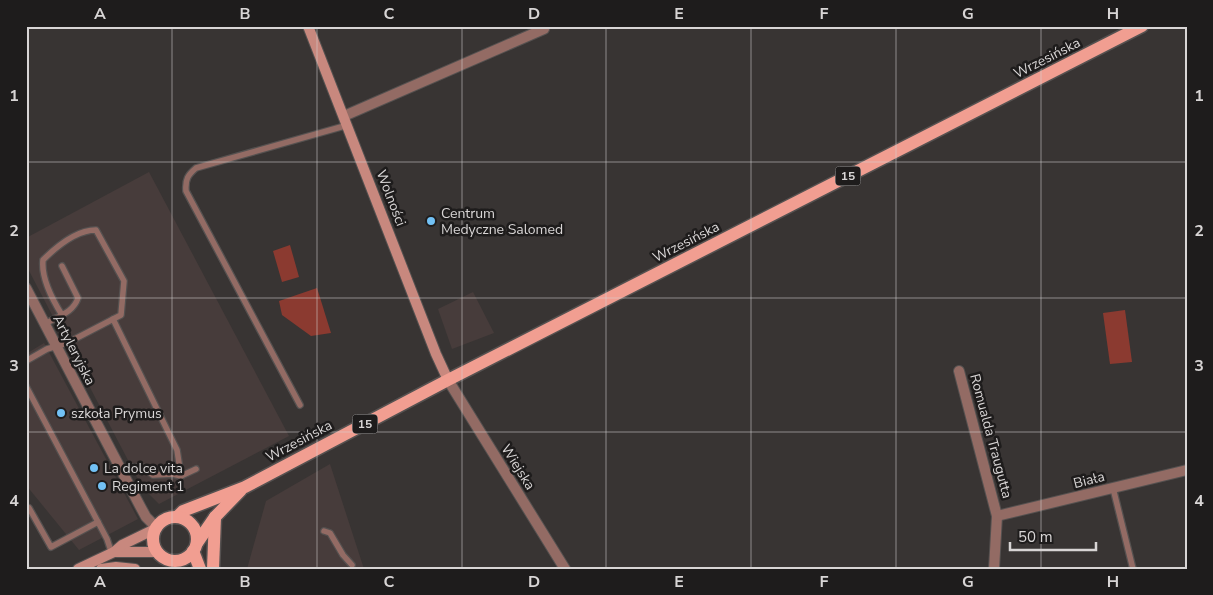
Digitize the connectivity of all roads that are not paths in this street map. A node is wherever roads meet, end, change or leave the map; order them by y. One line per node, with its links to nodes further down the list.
1 (308, 26): 4 (street, Wolności)
2 (1142, 26): 13 (main road, Wrzesińska / 15)
3 (544, 29): 4 (street)
4 (346, 121): 13 (street, Wolności); 15 (lane)
5 (62, 266): 7 (lane)
6 (26, 288): 9 (street, Artyleryjska)
7 (62, 315): 8 (lane); 9 (lane)
8 (114, 319): 10 (lane); 19 (lane)
9 (45, 324): 10 (street, Artyleryjska)
10 (56, 346): 11 (lane); 18 (street, Artyleryjska)
11 (26, 361)
12 (960, 371): 23 (street, Romualda Traugutta)
13 (448, 380): 20 (main road, Wrzesińska / 15); 39 (street, Wiejska)
14 (26, 386): 26 (lane)
15 (300, 405)
16 (196, 469): 19 (lane)
17 (1187, 470): 21 (street, Biała)
18 (122, 472): 19 (lane); 27 (street, Artyleryjska)
19 (181, 476)
20 (245, 487): 24 (main road, Wrzesińska / 15); 25 (main road, Wrzesińska / 15)
21 (1113, 488): 23 (street, Biała); 41 (lane)
22 (26, 510): 26 (lane)
23 (997, 516): 40 (street, Romualda Traugutta)
24 (177, 517): 27 (main road, 15); 29 (main road)
25 (215, 518): 29 (main road, Wrzesińska / 15); 38 (main road)
26 (98, 522): 31 (lane)
27 (156, 528): 30 (main road); 31 (street)
28 (324, 531): 33 (lane)
29 (195, 547): 32 (main road); 37 (main road)
30 (158, 552): 31 (street); 32 (main road)
31 (113, 553): 34 (street)
32 (176, 564)
33 (352, 565)
34 (78, 569)
35 (101, 569): 36 (street)
36 (134, 569)
37 (200, 569)
38 (213, 569)
39 (565, 569)
40 (994, 569)
41 (1133, 569)

